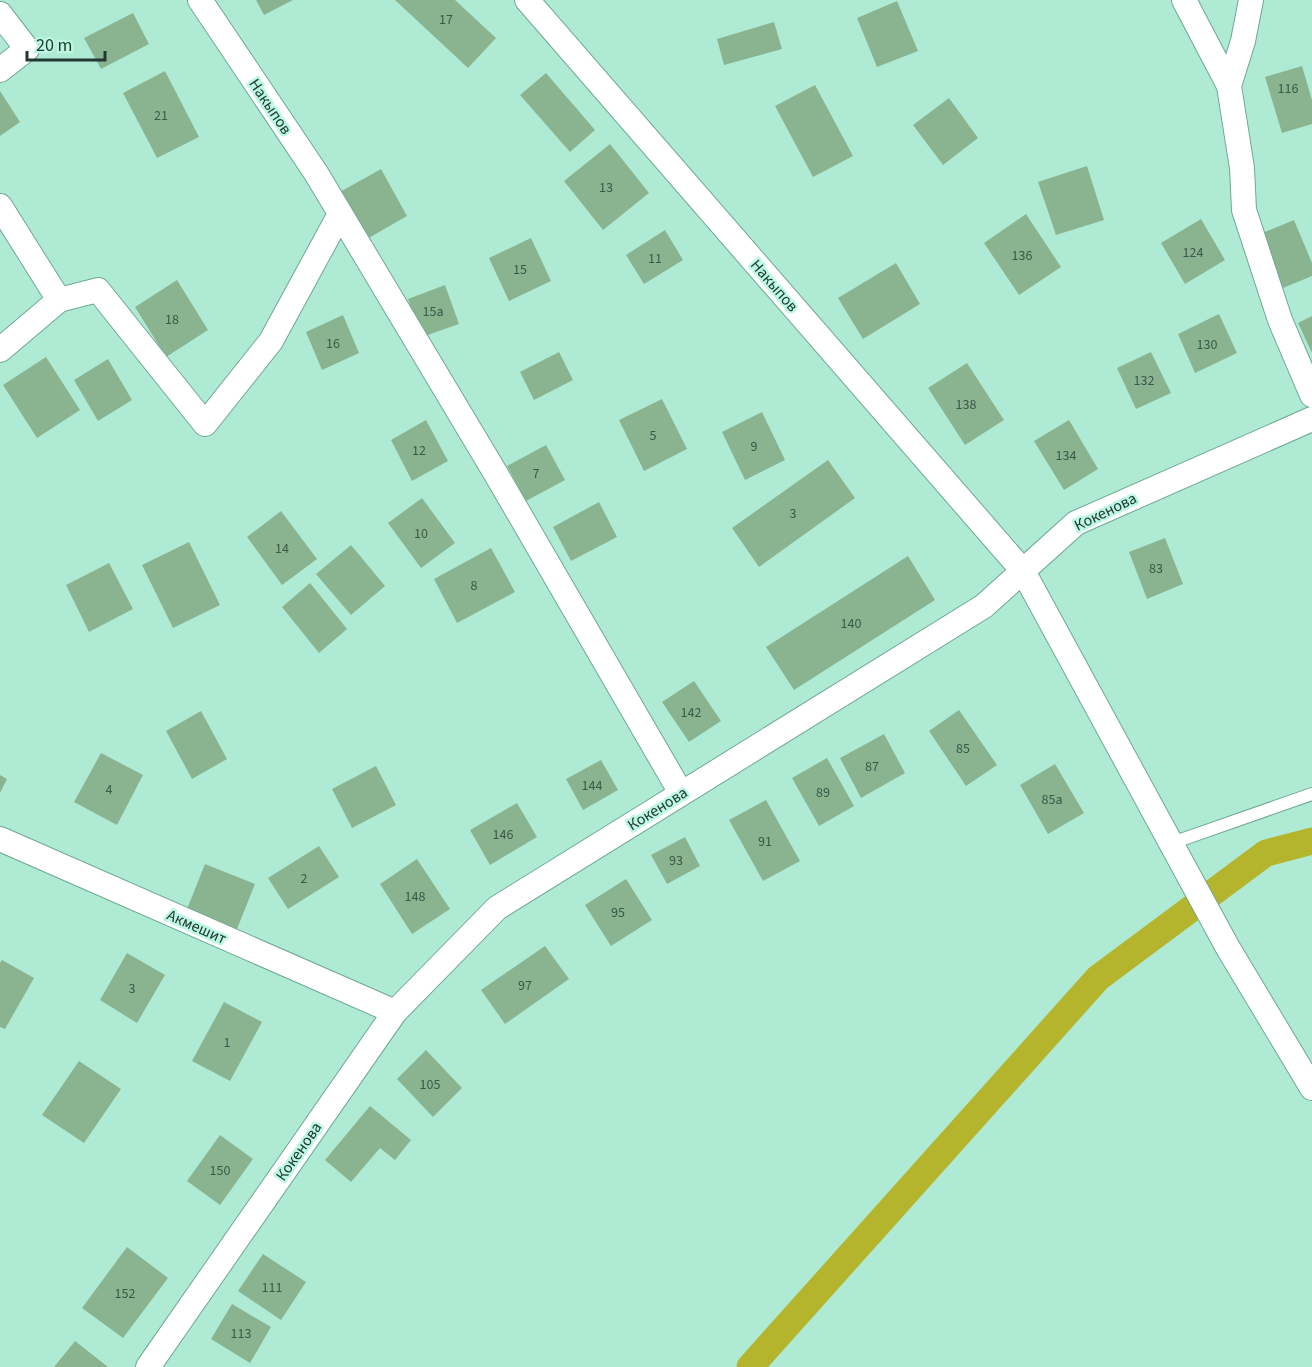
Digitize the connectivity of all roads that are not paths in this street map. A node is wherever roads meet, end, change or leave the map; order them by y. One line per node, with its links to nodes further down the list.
1 (200, 0): 9 (street, Накыпов)
2 (527, 0): 14 (street, Накыпов)
3 (1184, 0): 7 (street)
4 (1251, 0): 7 (street)
5 (0, 14): 6 (street)
6 (0, 70)
7 (1229, 86): 12 (street)
8 (0, 206): 10 (street)
9 (340, 214): 10 (street); 15 (street, Накыпов)
10 (59, 300): 11 (street)
11 (0, 350)
12 (1312, 395)
13 (1312, 419): 14 (street, Кокенова)
14 (1023, 571): 15 (street, Кокенова); 18 (street, Накыпов)
15 (681, 794): 19 (street, Кокенова)
16 (1312, 794): 18 (lane)
17 (0, 839): 19 (street, Акмешит)
18 (1175, 849): 20 (street, Накыпов)
19 (395, 1012): 21 (street, Кокенова)
20 (1312, 1088)
21 (148, 1367)

